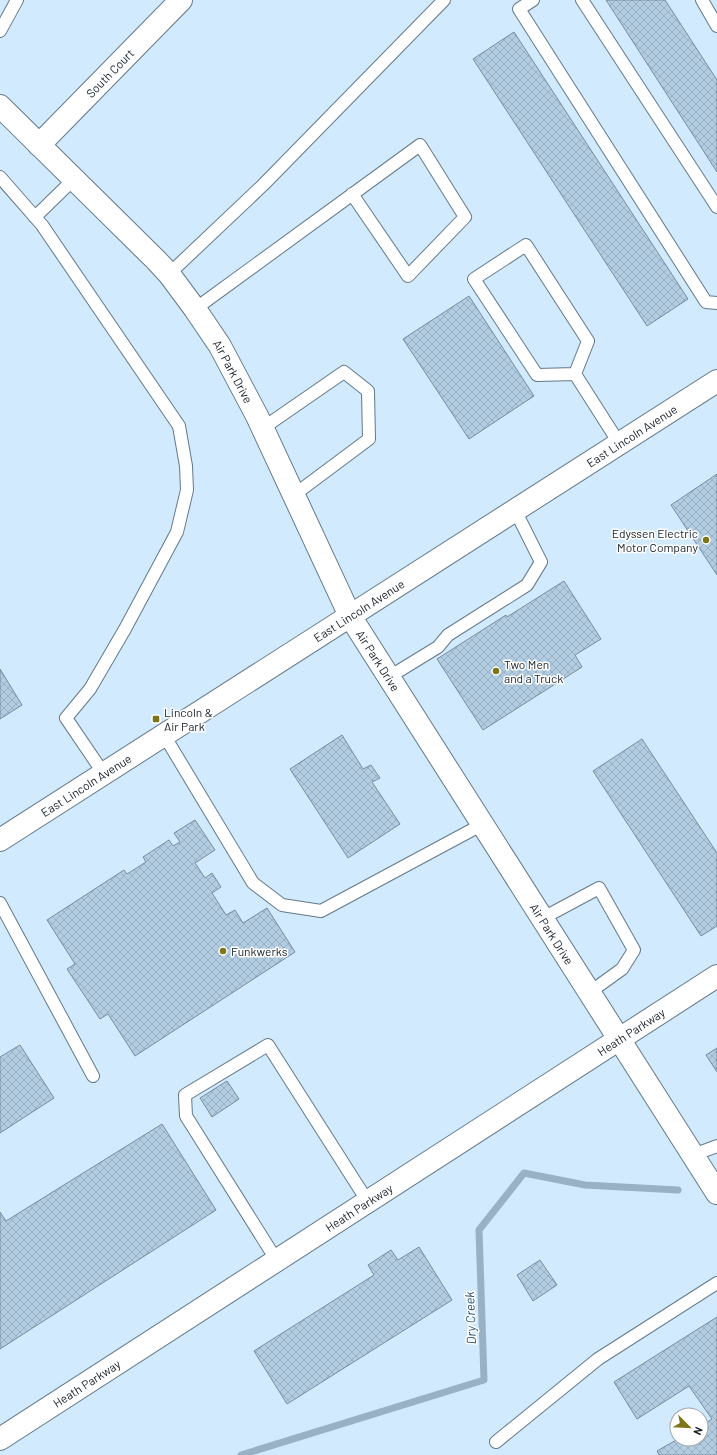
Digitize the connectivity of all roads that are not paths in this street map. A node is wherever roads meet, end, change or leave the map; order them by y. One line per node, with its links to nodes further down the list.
1 (17, 0): 8 (lane)
2 (181, 0): 10 (street, South Court)
3 (444, 0): 16 (lane)
4 (533, 0): 17 (lane)
5 (582, 0): 14 (lane)
6 (702, 0): 7 (lane)
7 (717, 26)
8 (0, 31)
9 (0, 106): 10 (street, Air Park Drive)
10 (39, 145): 12 (street, Air Park Drive)
11 (0, 177): 15 (lane)
12 (74, 179): 15 (lane); 16 (street, Air Park Drive)
13 (352, 194): 13 (lane); 18 (lane)
14 (717, 207)
15 (35, 217): 28 (lane)
16 (169, 274): 18 (street, Air Park Drive)
17 (717, 303)
18 (195, 309): 21 (street, Air Park Drive)
19 (575, 374): 19 (lane); 22 (lane)
20 (716, 383): 22 (street, East Lincoln Avenue)
21 (263, 428): 23 (street, Air Park Drive); 23 (lane)
22 (619, 443): 24 (street, East Lincoln Avenue)
23 (294, 495): 25 (street, Air Park Drive)
24 (515, 510): 25 (street, East Lincoln Avenue); 26 (lane)
25 (350, 616): 26 (street, Air Park Drive); 27 (street, East Lincoln Avenue)
26 (389, 677): 29 (street, Air Park Drive)
27 (164, 735): 28 (street, East Lincoln Avenue); 29 (lane)
28 (104, 774): 30 (street, East Lincoln Avenue)
29 (483, 824): 32 (street, Air Park Drive)
30 (0, 840)
31 (0, 904): 36 (lane)
32 (543, 918): 34 (street, Air Park Drive); 34 (lane)
33 (717, 976): 35 (street, Heath Parkway)
34 (590, 992): 35 (street, Air Park Drive)
35 (620, 1039): 38 (street, Air Park Drive); 40 (street, Heath Parkway)
36 (93, 1076)
37 (717, 1146): 38 (lane)
38 (693, 1155): 39 (street, Air Park Drive)
39 (717, 1193)
40 (368, 1202): 41 (street, Heath Parkway); 41 (lane)
41 (277, 1261): 43 (street, Heath Parkway)
42 (717, 1283): 44 (lane)
43 (0, 1439)
44 (496, 1442)

